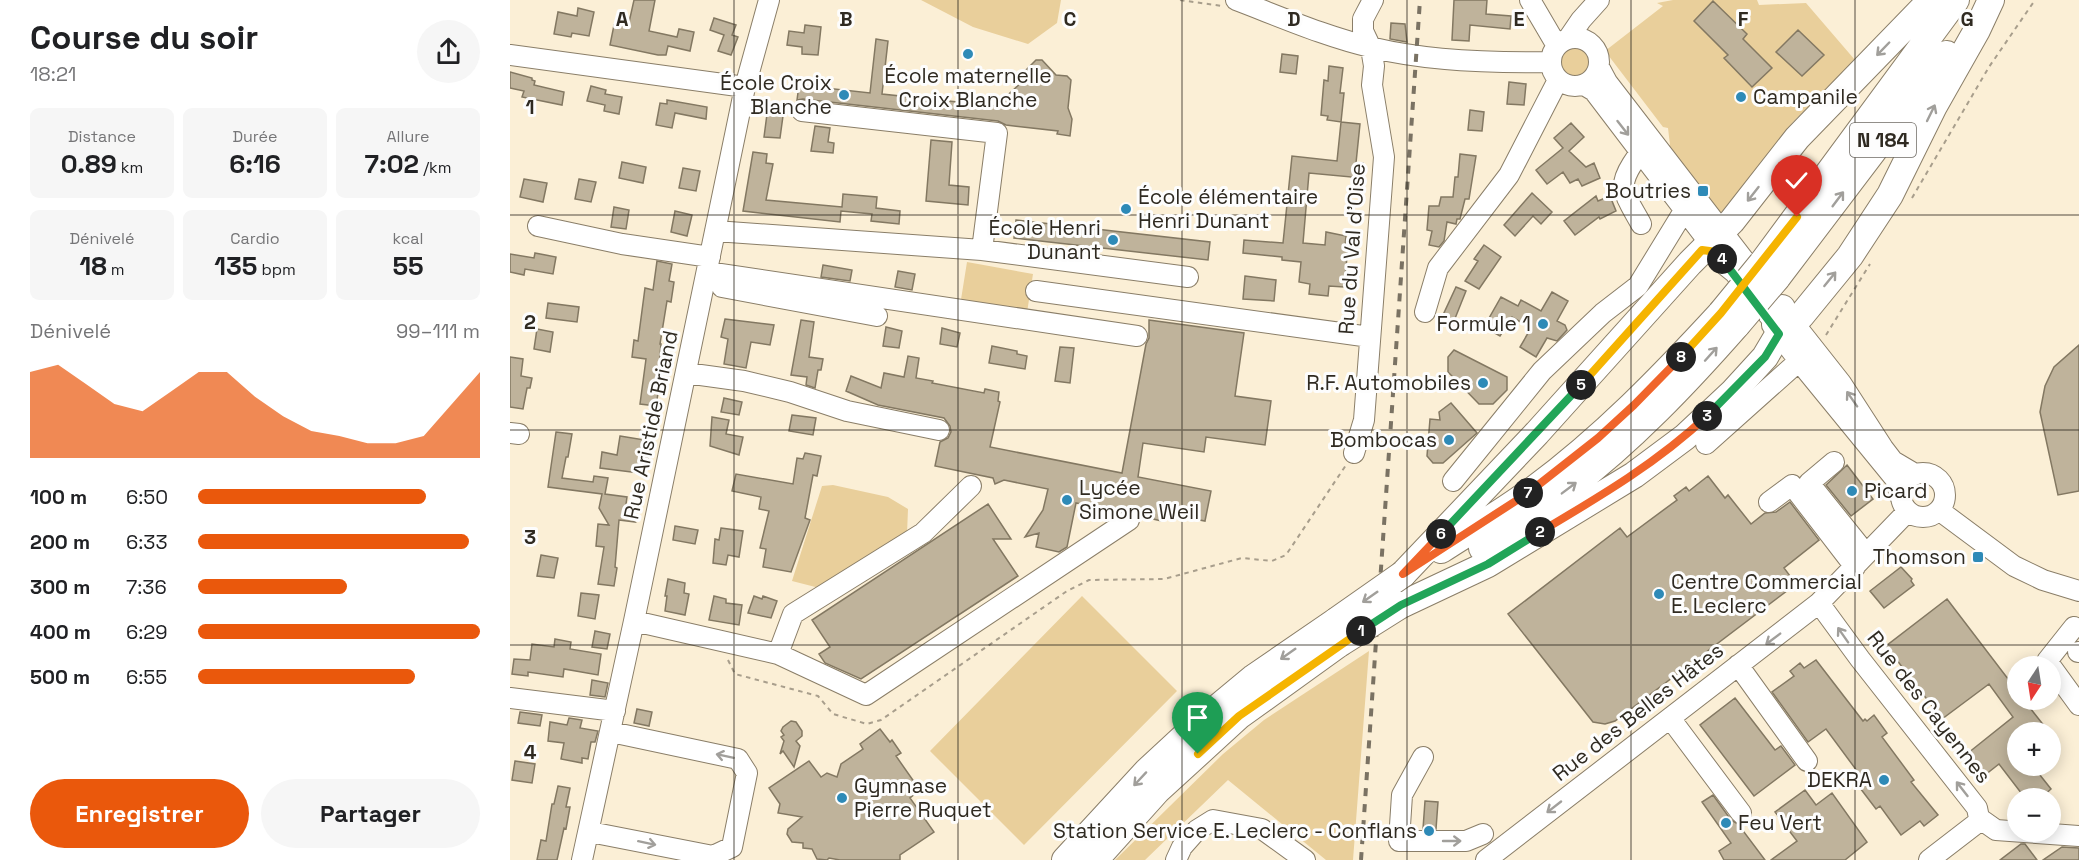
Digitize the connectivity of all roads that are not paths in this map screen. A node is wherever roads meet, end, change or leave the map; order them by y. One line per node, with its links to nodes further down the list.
1 (769, 0): 16 (street, Rue Aristide Briand)
2 (1236, 0): 10 (street)
3 (1372, 0): 9 (street)
4 (1530, 0): 12 (street)
5 (1931, 0): 23 (main road, one-way to 23)
6 (1956, 0): 26 (main road, N 184)
7 (1989, 0): 26 (main road, N 184, one-way to 7); 32 (main road, one-way to 7)
8 (1597, 3): 12 (street)
9 (1363, 19): 10 (street); 11 (street, Rue du Val d'Oise)
10 (1333, 36): 11 (street)
11 (1371, 48): 12 (street); 34 (street, Rue du Val d'Oise)
12 (1564, 54): 14 (street); 15 (street); 29 (street)
13 (510, 55): 16 (street)
14 (1599, 67): 15 (street); 18 (street)
15 (1584, 85): 18 (street, one-way to 18)
16 (745, 87): 22 (street, Rue Aristide Briand)
17 (802, 111): 24 (street)
18 (1647, 146): 19 (street); 20 (street)
19 (1689, 201): 23 (street); 41 (street)
20 (1641, 224)
21 (538, 226): 25 (street)
22 (715, 231): 24 (street); 25 (street, Rue Aristide Briand)
23 (1715, 247): 32 (main road); 48 (main road)
24 (982, 250): 27 (street)
25 (707, 271): 30 (street); 33 (street); 35 (street, Rue Aristide Briand)
26 (1769, 271): 31 (main road, N 184, bridge)
27 (1188, 277)
28 (1036, 291): 34 (street)
29 (1425, 312)
30 (877, 315)
31 (1729, 319): 48 (main road, N 184); 51 (main road, N 184, one-way to 31)
32 (1787, 330): 37 (street); 40 (street, one-way to 32); 44 (street); 51 (main road)
33 (1137, 336)
34 (1370, 338): 38 (street, Rue du Val d'Oise)
35 (686, 373): 36 (street); 52 (street, Rue Aristide Briand)
36 (939, 430)
37 (1706, 444)
38 (1354, 453)
39 (1834, 462): 47 (street)
40 (1916, 474): 44 (street); 45 (street)
41 (1453, 480)
42 (970, 486): 55 (street)
43 (1769, 501): 47 (street)
44 (1904, 504): 45 (street); 47 (street, Rue des Belles Hâtes)
45 (1940, 510): 49 (street)
46 (1129, 520): 55 (street)
47 (1860, 561): 50 (street, Rue des Belles Hâtes)
48 (1403, 574): 54 (main road, N 184, one-way to 54, bridge)
49 (2079, 591)
50 (1819, 603): 56 (street, Rue des Belles Hâtes, one-way to 56); 65 (street, Rue des Cayennes, one-way to 50)
51 (1401, 605): 54 (main road, N 184, bridge)
52 (634, 621): 55 (street); 59 (street, Rue Aristide Briand)
53 (2074, 627): 58 (street)
54 (1338, 633): 71 (main road, N 184, one-way to 71); 72 (main road, N 184)
55 (778, 654)
56 (1738, 665): 60 (street, Rue des Belles Hâtes); 63 (street)
57 (510, 698): 59 (street)
58 (2079, 705)
59 (615, 711): 61 (street, Rue Aristide Briand)
60 (1670, 718): 64 (street); 69 (street, Rue des Belles Hâtes, one-way to 69)
61 (611, 732): 66 (street, Rue Aristide Briand); 66 (street, one-way to 61)
62 (1423, 757): 67 (street, one-way to 67)
63 (1807, 761)
64 (1741, 813)
65 (1979, 818): 68 (street); 75 (street, Rue des Cayennes)
66 (590, 832): 70 (street, Rue Aristide Briand)
67 (1483, 834)
68 (2079, 836)
69 (1495, 857)
70 (582, 860)
71 (1065, 860)
72 (1095, 860)
73 (1176, 860): 74 (street)
74 (1305, 860)
75 (1929, 860)

